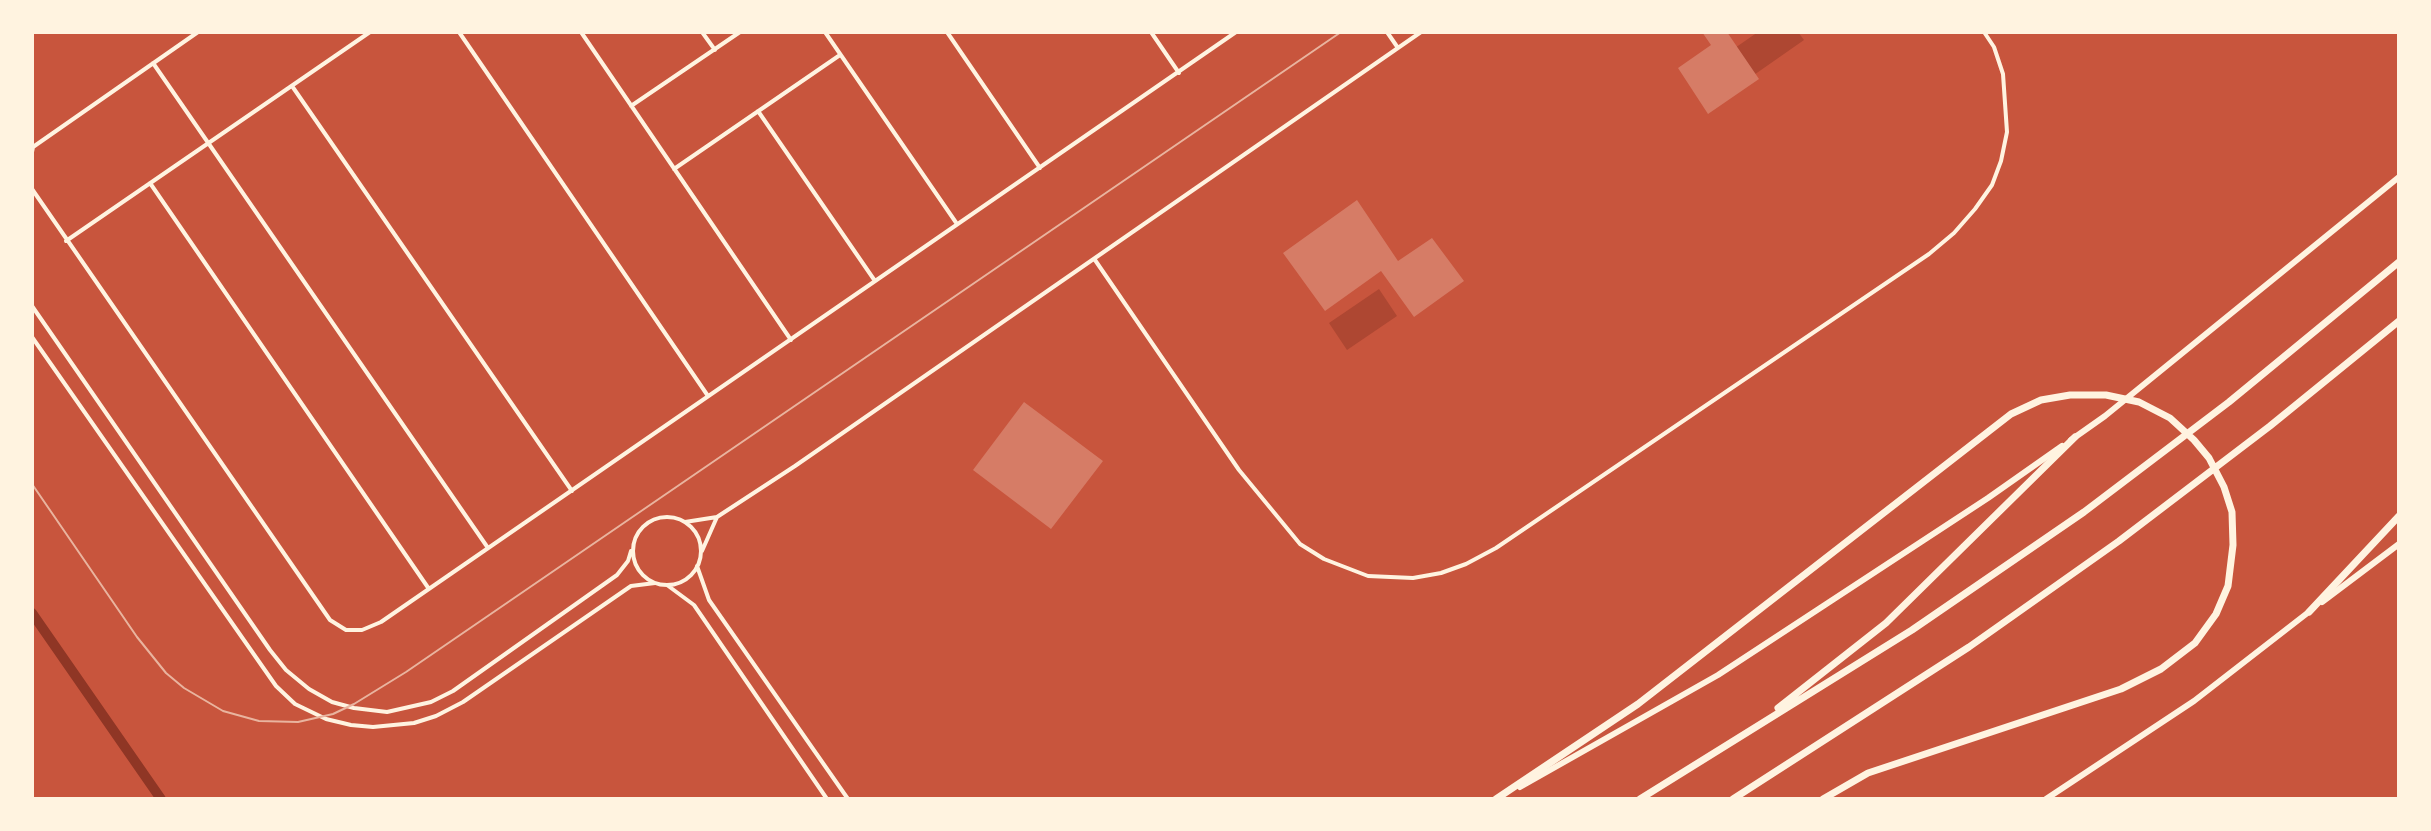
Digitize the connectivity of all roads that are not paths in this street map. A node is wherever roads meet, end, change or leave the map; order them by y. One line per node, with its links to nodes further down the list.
1 (198, 32): 17 (street)
2 (370, 32): 19 (street)
3 (459, 32): 38 (street)
4 (581, 32): 20 (street)
5 (702, 32): 15 (street)
6 (740, 32): 15 (street)
7 (825, 32): 16 (street)
8 (947, 32): 24 (street)
9 (1151, 32): 18 (street)
10 (1236, 32): 18 (street)
11 (1387, 32): 14 (street)
12 (1421, 32): 14 (street)
13 (1984, 32): 31 (street)
14 (1398, 48): 31 (street)
15 (715, 50): 20 (street)
16 (840, 55): 21 (street); 29 (street)
17 (153, 63): 22 (street); 23 (street)
18 (1179, 73): 24 (street)
19 (292, 86): 22 (street); 40 (street)
20 (631, 106): 25 (street)
21 (758, 111): 25 (street); 33 (street)
22 (208, 143): 27 (street); 45 (street)
23 (32, 152)
24 (1040, 168): 29 (street)
25 (673, 169): 37 (street)
26 (2399, 177): 39 (main road)
27 (150, 183): 30 (street); 51 (street)
28 (32, 189): 30 (street)
29 (958, 225): 33 (street)
30 (66, 241): 51 (street)
31 (1095, 260): 42 (street)
32 (2399, 262): 53 (highway)
33 (875, 282): 37 (street)
34 (32, 306): 46 (street)
35 (2399, 321): 58 (highway)
36 (32, 337): 49 (street)
37 (791, 340): 38 (street)
38 (708, 397): 40 (street)
39 (2075, 437): 53 (highway); 56 (main road)
40 (572, 491): 45 (street)
41 (2399, 516): 52 (highway)
42 (717, 517): 43 (street); 47 (street)
43 (685, 522): 46 (street); 47 (street)
44 (2399, 544): 52 (main road)
45 (488, 548): 51 (street)
46 (631, 551): 49 (street)
47 (700, 556): 48 (street)
48 (697, 566): 50 (street); 55 (street)
49 (655, 583): 50 (street)
50 (667, 585): 54 (street)
51 (429, 589)
52 (2309, 612): 60 (main road)
53 (1749, 731): 57 (highway)
54 (827, 799)
55 (848, 799)
56 (1497, 799): 59 (highway)
57 (1640, 799)
58 (1733, 799)
59 (1823, 799)
60 (2046, 799)

